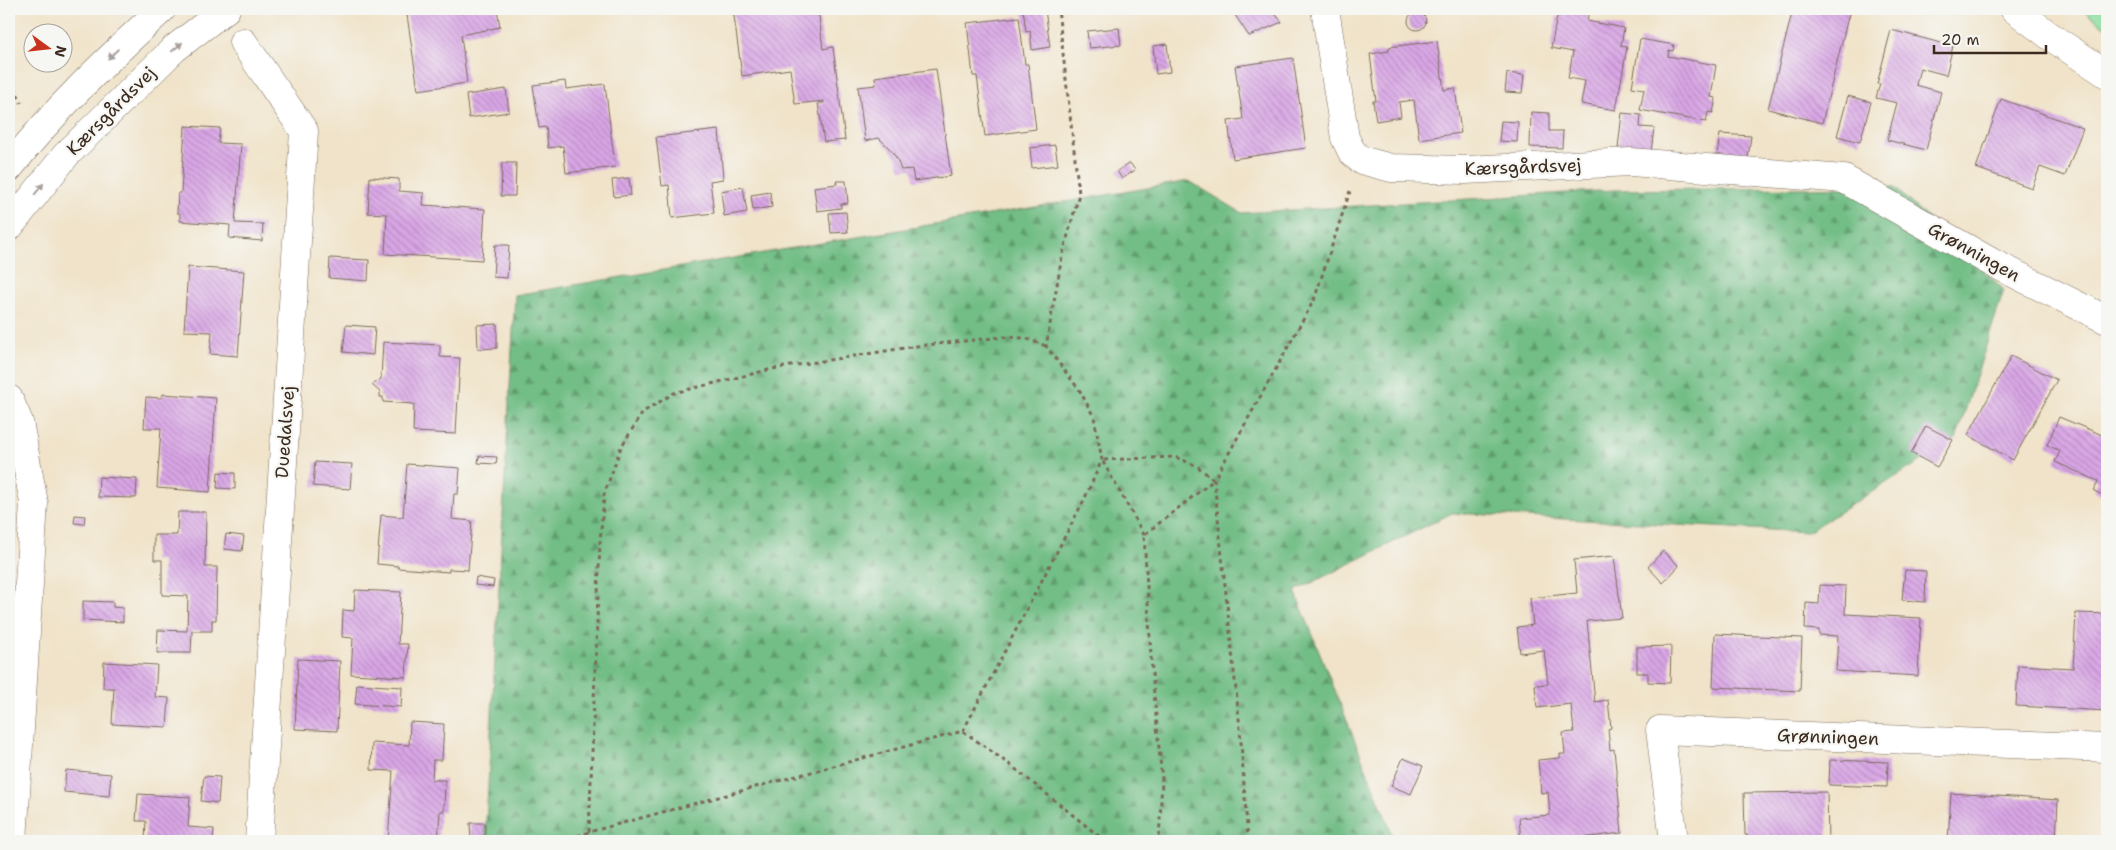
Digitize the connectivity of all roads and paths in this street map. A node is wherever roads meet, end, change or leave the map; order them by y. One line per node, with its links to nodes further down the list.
1 (162, 9): 9 (street, one-way to 9)
2 (226, 9): 11 (street, Kærsgårdsvej, one-way to 2)
3 (1058, 9): 13 (path)
4 (1324, 9): 8 (street)
5 (2014, 9): 7 (street)
6 (243, 42): 22 (street, Duedalsvej)
7 (2107, 74)
8 (1360, 160): 10 (street, Kærsgårdsvej); 16 (path)
9 (9, 168)
10 (1844, 179): 12 (street, Grønningen)
11 (9, 227)
12 (2107, 320)
13 (1046, 346): 15 (path); 20 (path)
14 (9, 400): 21 (street)
15 (1102, 460): 16 (path); 17 (path); 18 (path)
16 (1214, 480): 17 (path); 26 (path)
17 (1144, 535): 25 (path)
18 (963, 731): 20 (path); 24 (path)
19 (2107, 748): 27 (street, Grønningen)
20 (589, 832): 23 (path)
21 (13, 841)
22 (259, 841)
23 (562, 841)
24 (1105, 841)
25 (1159, 841)
26 (1248, 841)
27 (1674, 841)

